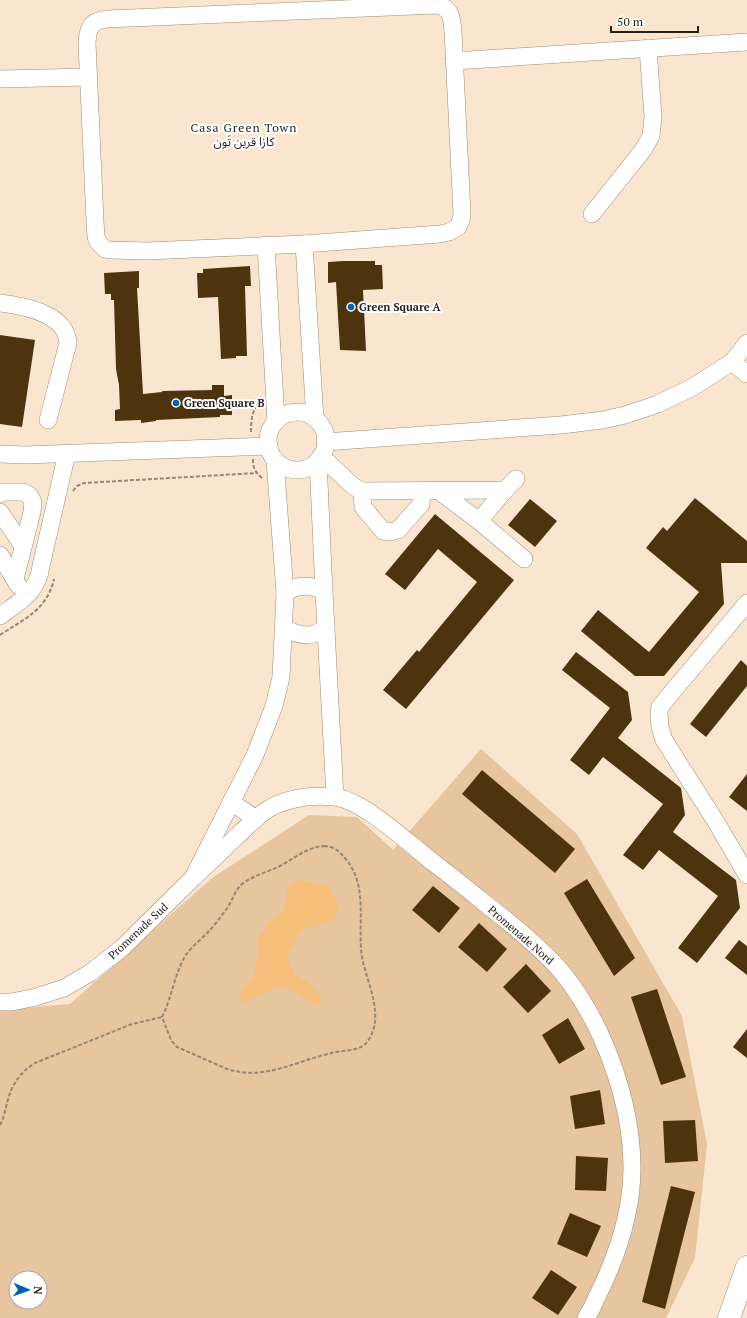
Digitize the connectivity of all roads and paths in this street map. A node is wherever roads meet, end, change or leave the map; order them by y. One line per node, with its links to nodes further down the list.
1 (747, 42): 2 (street)
2 (648, 48): 3 (street); 6 (street)
3 (454, 61): 4 (street); 7 (street)
4 (88, 78): 5 (street); 8 (street)
5 (0, 79)
6 (592, 214)
7 (304, 244): 8 (street); 15 (street)
8 (266, 245): 13 (street)
9 (0, 303): 14 (street)
10 (747, 343): 11 (street)
11 (732, 362): 12 (street); 19 (street)
12 (747, 374)
13 (275, 390): 16 (street); 17 (path)
14 (48, 420)
15 (315, 420): 16 (street); 19 (street)
16 (276, 421): 17 (street)
17 (261, 447): 18 (street); 19 (street); 21 (path); 25 (street)
18 (67, 453): 20 (street); 37 (street)
19 (322, 453): 22 (street); 35 (street)
20 (0, 454)
21 (257, 473): 25 (path); 27 (path)
22 (362, 491): 23 (street); 23 (street)
23 (422, 491): 24 (street)
24 (439, 491): 29 (street); 29 (street)
25 (277, 492): 36 (street)
26 (0, 494): 30 (street)
27 (72, 494)
28 (0, 512): 30 (street)
29 (479, 521): 32 (street)
30 (23, 546): 34 (street)
31 (0, 555): 34 (street)
32 (524, 559)
33 (54, 577): 42 (path)
34 (15, 579): 37 (street)
35 (324, 592): 36 (street); 40 (street)
36 (285, 593): 41 (street)
37 (24, 598): 39 (street)
38 (747, 603): 46 (street)
39 (0, 616)
40 (326, 627): 41 (street); 43 (street)
41 (284, 628): 44 (street, Promenade Sud)
42 (0, 635)
43 (336, 797): 45 (street, Promenade Nord); 52 (street, Promenade Nord)
44 (230, 802): 45 (street); 47 (street, Promenade Sud)
45 (256, 819): 47 (street, Promenade Nord)
46 (747, 875)
47 (193, 878): 48 (street, Promenade Sud)
48 (0, 1002)
49 (162, 1017): 49 (path); 50 (path)
50 (0, 1125)
51 (747, 1267): 53 (highway)
52 (586, 1318)
53 (729, 1318)

